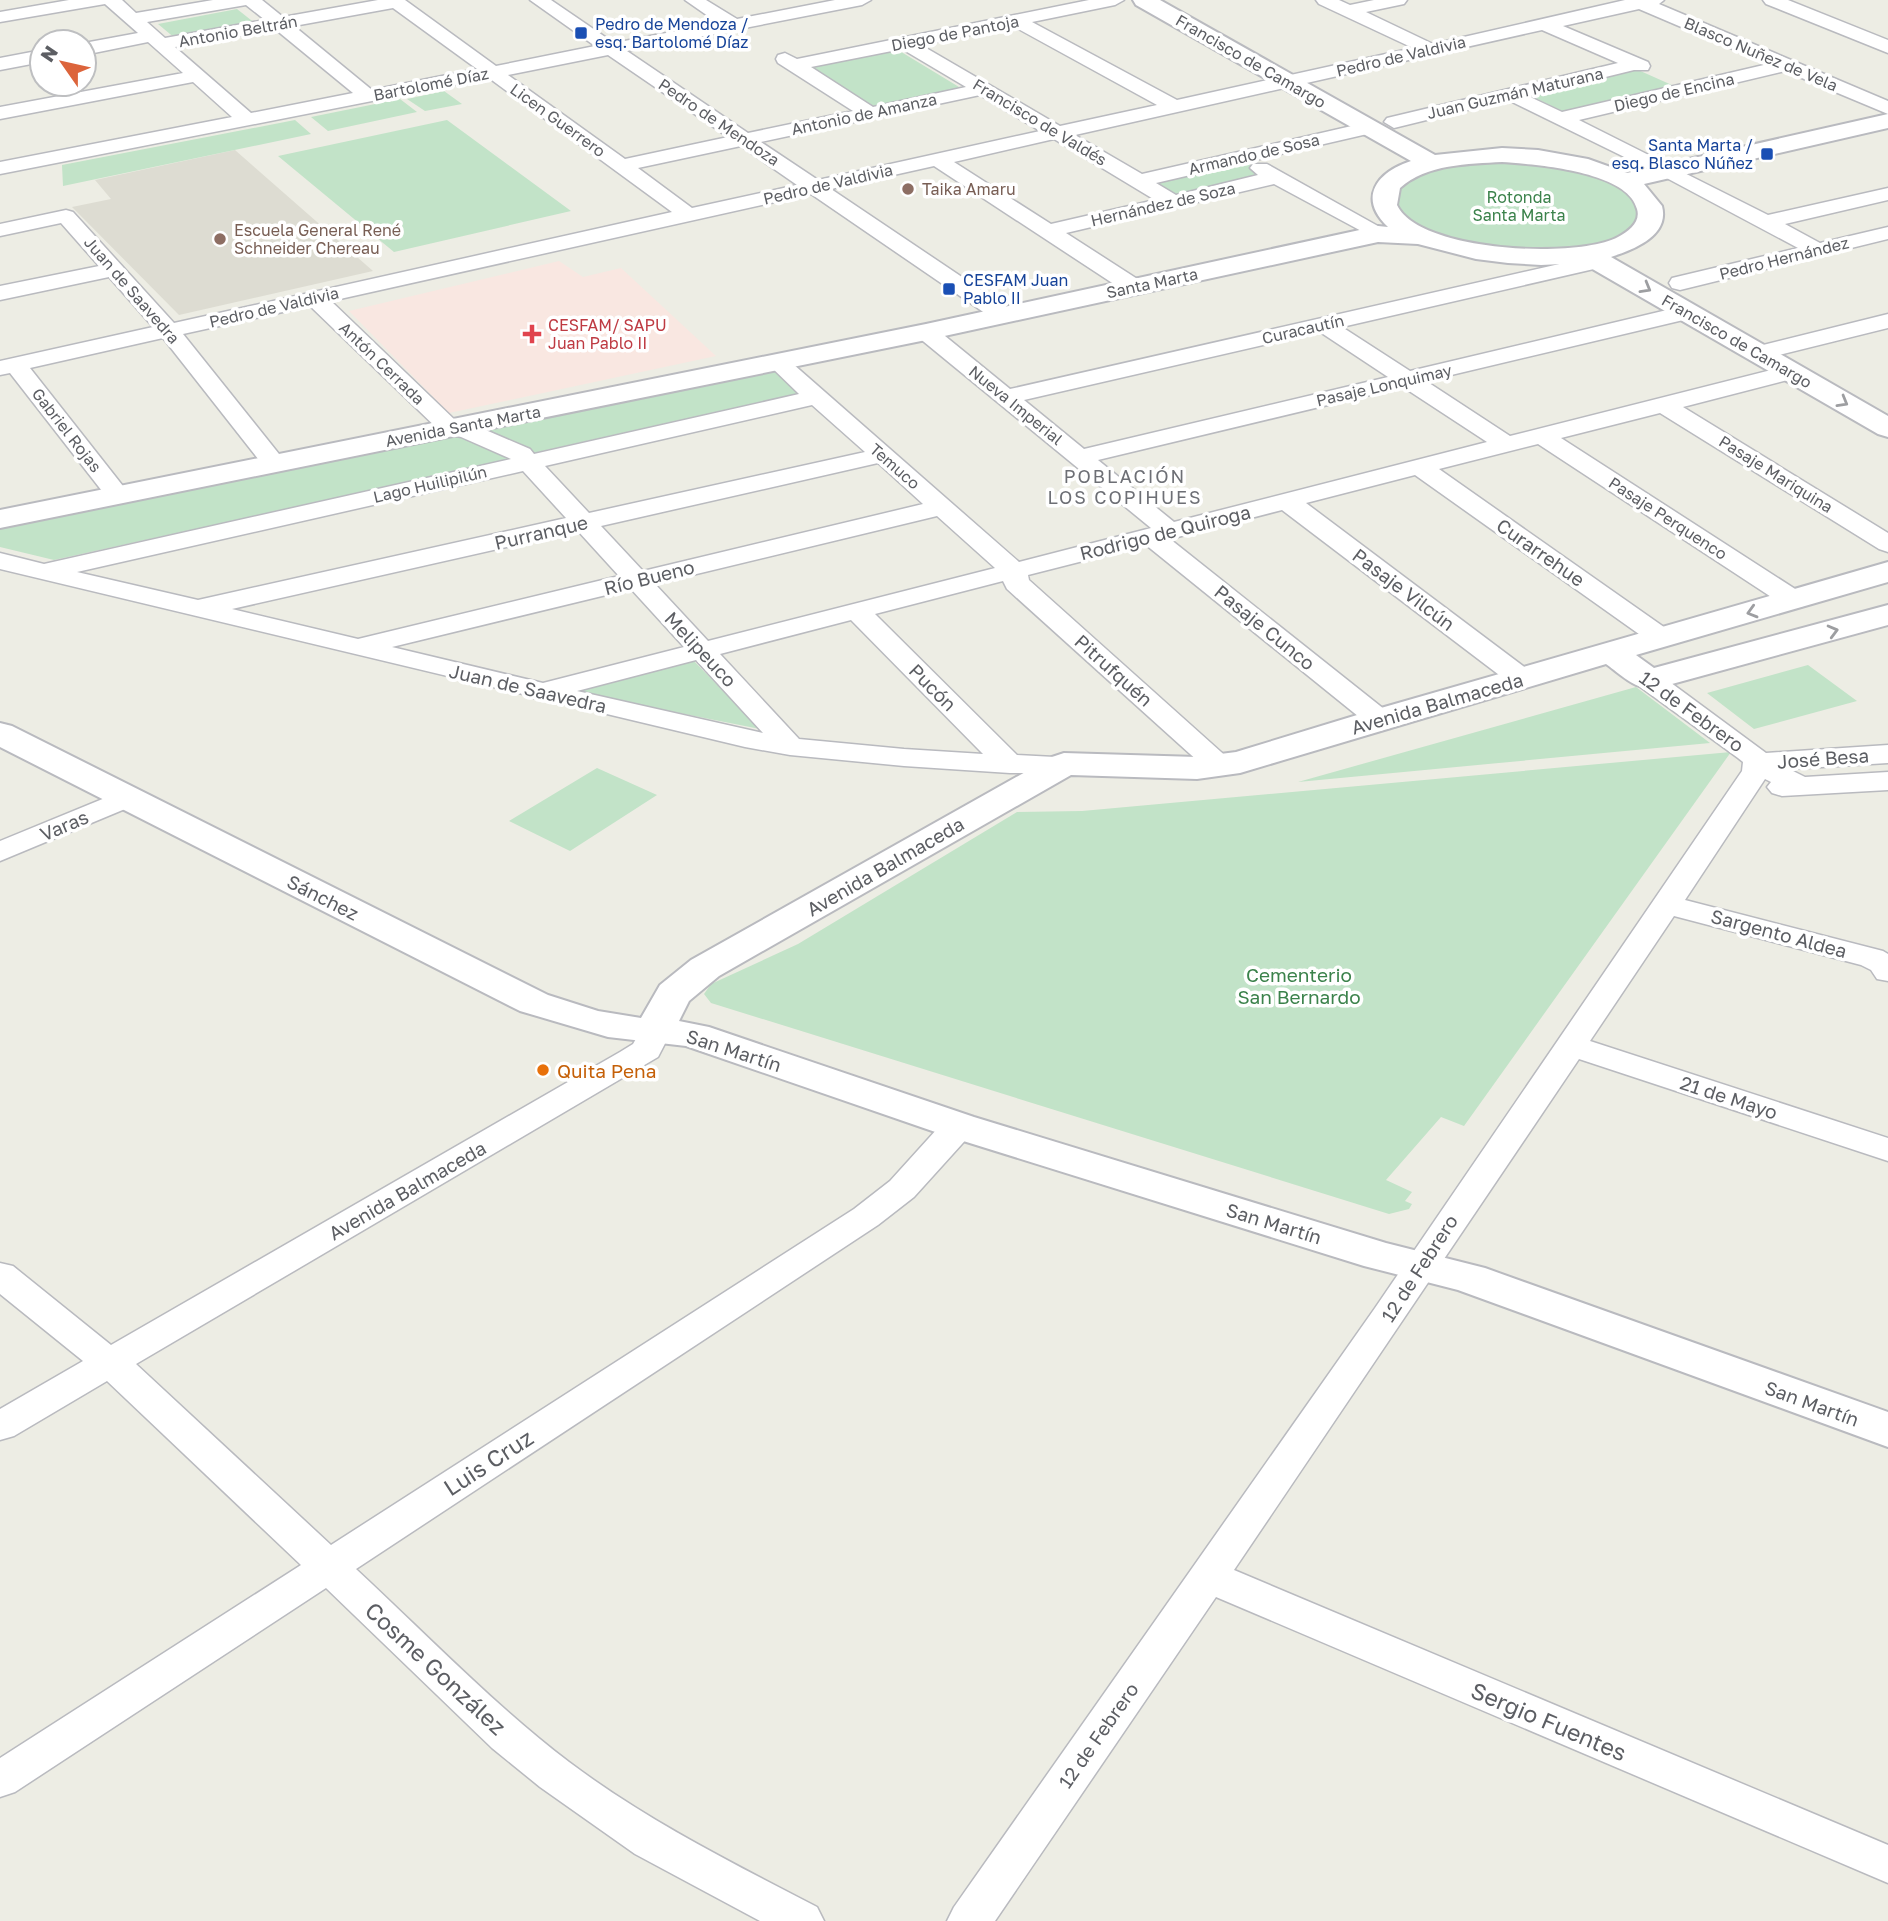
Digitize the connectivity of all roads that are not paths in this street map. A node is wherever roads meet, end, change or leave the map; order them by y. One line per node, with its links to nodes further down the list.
1 (101, 0): 17 (street)
2 (111, 0): 18 (street)
3 (244, 0): 18 (street)
4 (251, 0): 20 (street)
5 (539, 0): 27 (street, Pedro de Mendoza)
6 (694, 0): 21 (street)
7 (1115, 0): 19 (street, Diego de Pantoja)
8 (1144, 0): 35 (street, Francisco de Camargo)
9 (1176, 0): 35 (street, Francisco de Camargo)
10 (1325, 0): 16 (street)
11 (1398, 0): 16 (street)
12 (1772, 0): 26 (street)
13 (395, 1): 20 (street, Antonio Beltrán); 33 (street, Licen Guerrero)
14 (851, 1): 21 (street, Bartolomé Díaz)
15 (1643, 1): 22 (street, Pedro de Valdivia); 32 (street, Blasco Nuñez de Vela)
16 (1348, 11): 28 (street)
17 (0, 17)
18 (133, 19): 23 (street)
19 (1016, 20): 24 (street, Diego de Pantoja); 40 (street)
20 (279, 23): 23 (street, Antonio Beltrán); 39 (street)
21 (734, 25): 27 (street, Bartolomé Díaz)
22 (1545, 25): 28 (street, Pedro de Valdivia); 31 (street)
23 (157, 40): 25 (street, Antonio Beltrán); 34 (street)
24 (905, 43): 37 (street, Francisco de Valdés); 43 (street, Diego de Pantoja)
25 (98, 46)
26 (1888, 47)
27 (611, 49): 33 (street, Bartolomé Díaz); 50 (street, Pedro de Mendoza)
28 (1431, 50): 35 (street, Pedro de Valdivia)
29 (28, 59): 30 (street)
30 (0, 64)
31 (1636, 64): 36 (street); 38 (street, Juan Guzmán Maturana)
32 (1786, 65): 36 (street, Diego de Encina); 41 (street, Blasco Nuñez de Vela)
33 (491, 72): 39 (street, Bartolomé Díaz); 56 (street, Licen Guerrero)
34 (197, 76): 42 (street); 45 (street)
35 (1300, 79): 40 (street, Pedro de Valdivia); 47 (street, Francisco de Camargo); 48 (street, Francisco de Camargo)
36 (1690, 88): 44 (street, Diego de Encina)
37 (983, 89): 43 (street, Antonio de Amanza); 49 (street, Francisco de Valdés)
38 (1510, 94): 44 (street); 47 (street, Juan Guzmán Maturana)
39 (368, 96): 45 (street, Bartolomé Díaz)
40 (1175, 107): 49 (street, Pedro de Valdivia)
41 (1888, 108)
42 (0, 113)
43 (870, 113): 50 (street, Antonio de Amanza)
44 (1562, 118): 57 (street)
45 (247, 120): 54 (street, Bartolomé Díaz)
46 (1888, 121): 57 (street)
47 (1394, 122): 52 (street, Francisco de Camargo)
48 (1369, 128): 51 (street, Armando de Sosa); 55 (street, Francisco de Camargo)
49 (1058, 133): 53 (street, Pedro de Valdivia); 59 (street, Francisco de Valdés)
50 (744, 139): 56 (street, Antonio de Amanza); 61 (street, Pedro de Mendoza)
51 (1241, 157): 58 (street); 59 (street, Armando de Sosa)
52 (1459, 158): 55 (street); 60 (street)
53 (938, 160): 61 (street, Pedro de Valdivia); 68 (street)
54 (3, 163)
55 (1431, 163): 66 (street)
56 (621, 166): 64 (street, Licen Guerrero)
57 (1668, 171): 60 (street); 65 (street)
58 (1277, 177): 63 (street, Hernández de Soza); 66 (street)
59 (1139, 181): 63 (street, Francisco de Valdés)
60 (1623, 181): 71 (street)
61 (815, 187): 64 (street, Pedro de Valdivia); 78 (street, Pedro de Mendoza)
62 (1888, 194): 65 (street)
63 (1174, 202): 68 (street, Hernández de Soza)
64 (689, 215): 76 (street, Pedro de Valdivia)
65 (1767, 222): 70 (street)
66 (1387, 228): 71 (street, Santa Marta); 74 (street, Santa Marta)
67 (0, 230): 72 (street, Juan de Saavedra)
68 (1049, 232): 74 (street)
69 (1888, 233): 70 (street, Pedro Hernández)
70 (1818, 250): 73 (street, Pedro Hernández)
71 (1600, 254): 73 (street, Francisco de Camargo); 77 (street, Francisco de Camargo, one-way to 77); 80 (street, Curacautín)
72 (114, 269): 75 (street); 81 (street, Juan de Saavedra)
73 (1680, 284): 83 (street, Francisco de Camargo)
74 (1134, 287): 78 (street, Santa Marta)
75 (0, 293)
76 (314, 298): 81 (street, Pedro de Valdivia); 91 (street, Antón Cerrada)
77 (1688, 312): 83 (street, Francisco de Camargo); 86 (street, Pasaje Lonquimay)
78 (1003, 315): 82 (street, Santa Marta)
79 (1888, 321): 83 (street, Rodrigo de Quiroga)
80 (1323, 324): 86 (street); 88 (street, Curacautín)
81 (169, 331): 85 (street, Pedro de Valdivia); 98 (street, Juan de Saavedra)
82 (926, 332): 84 (street, Avenida Santa Marta); 88 (street, Nueva Imperial)
83 (1792, 359): 89 (street, Francisco de Camargo); 90 (street, Rodrigo de Quiroga); 92 (street, Francisco de Camargo, one-way to 92)
84 (777, 362): 87 (street, Temuco); 91 (street, Avenida Santa Marta)
85 (8, 366): 100 (street, Gabriel Rojas)
86 (1406, 379): 94 (street); 96 (street, Pasaje Lonquimay)
87 (817, 397): 95 (street, Temuco); 97 (street, Lago Huilipilún)
88 (1006, 397): 96 (street, Nueva Imperial)
89 (1888, 400)
90 (1664, 405): 93 (street, Rodrigo de Quiroga); 106 (street, Pasaje Mariquina)
91 (450, 428): 97 (street, Melipeuco); 98 (street, Avenida Santa Marta)
92 (1888, 428)
93 (1542, 436): 94 (street, Rodrigo de Quiroga); 112 (street, Pasaje Perquenco)
94 (1507, 445): 99 (street, Rodrigo de Quiroga)
95 (883, 455): 102 (street, Temuco); 104 (street, Purranque)
96 (1080, 457): 105 (street, Nueva Imperial)
97 (528, 461): 104 (street, Melipeuco); 109 (street, Lago Huilipilún)
98 (275, 464): 100 (street, Avenida Santa Marta)
99 (1419, 467): 101 (street, Rodrigo de Quiroga); 116 (street, Curarrehue)
100 (118, 495): 103 (street, Avenida Santa Marta)
101 (1287, 501): 105 (street, Rodrigo de Quiroga); 120 (street, Pasaje Vilcún)
102 (942, 507): 108 (street, Temuco); 111 (street, Río Bueno)
103 (0, 519)
104 (583, 522): 111 (street, Melipeuco); 113 (street, Purranque)
105 (1161, 533): 108 (street, Rodrigo de Quiroga); 123 (street, Pasaje Cunco)
106 (1888, 544)
107 (0, 561): 109 (street, Juan de Saavedra)
108 (1014, 570): 114 (street, Rodrigo de Quiroga); 130 (street, Pitrufquén)
109 (42, 571): 113 (street, Juan de Saavedra)
110 (1888, 572): 112 (street, Avenida Balmaceda)
111 (637, 580): 117 (street, Río Bueno); 118 (street, Melipeuco)
112 (1794, 600): 116 (street, Avenida Balmaceda, one-way to 116)
113 (199, 608): 117 (street, Juan de Saavedra)
114 (857, 611): 118 (street, Rodrigo de Quiroga); 128 (street, Pucón)
115 (1888, 615): 121 (street, one-way to 115)
116 (1662, 638): 119 (street, Avenida Balmaceda)
117 (357, 647): 122 (street, Juan de Saavedra)
118 (702, 650): 122 (street, Rodrigo de Quiroga); 125 (street, Melipeuco)
119 (1612, 653): 120 (street, Avenida Balmaceda); 121 (street, 12 de Febrero)
120 (1521, 678): 123 (street, Avenida Balmaceda)
121 (1649, 680): 127 (street, 12 de Febrero)
122 (539, 692): 125 (street, Juan de Saavedra)
123 (1379, 719): 130 (street, Avenida Balmaceda)
124 (0, 733): 133 (street, Sánchez)
125 (790, 746): 128 (street, Juan de Saavedra)
126 (1888, 754): 127 (street, José Besa)
127 (1757, 762): 132 (street); 134 (street, 12 de Febrero)
128 (1010, 764): 129 (street, Juan de Saavedra)
129 (1064, 764): 130 (street, Avenida Balmaceda); 138 (street, Avenida Balmaceda)
130 (1220, 766)
131 (1888, 781): 132 (street)
132 (1801, 786): 134 (street)
133 (128, 798): 135 (street, Varas); 138 (street, Sánchez)
134 (1734, 802): 136 (street, 12 de Febrero)
135 (0, 852)
136 (1665, 904): 137 (street, Sargento Aldea); 139 (street, 12 de Febrero)
137 (1888, 972)
138 (656, 1030): 140 (street, San Martín); 144 (street, Avenida Balmaceda)
139 (1569, 1045): 141 (street, 21 de Mayo); 142 (street, 12 de Febrero)
140 (959, 1126): 142 (street, San Martín); 147 (street, Luis Cruz)
141 (1888, 1150)
142 (1421, 1266): 146 (street, San Martín); 148 (street, 12 de Febrero)
143 (0, 1275): 144 (street, Cosme González)
144 (110, 1363): 145 (street, Avenida Balmaceda); 147 (street, Cosme González)
145 (0, 1426)
146 (1888, 1430)
147 (328, 1566): 149 (street, Luis Cruz); 151 (street, Cosme González)
148 (1210, 1577): 150 (street, Sergio Fuentes); 152 (street, 12 de Febrero)
149 (0, 1780)
150 (1888, 1865)
151 (801, 1921)
152 (971, 1921)

